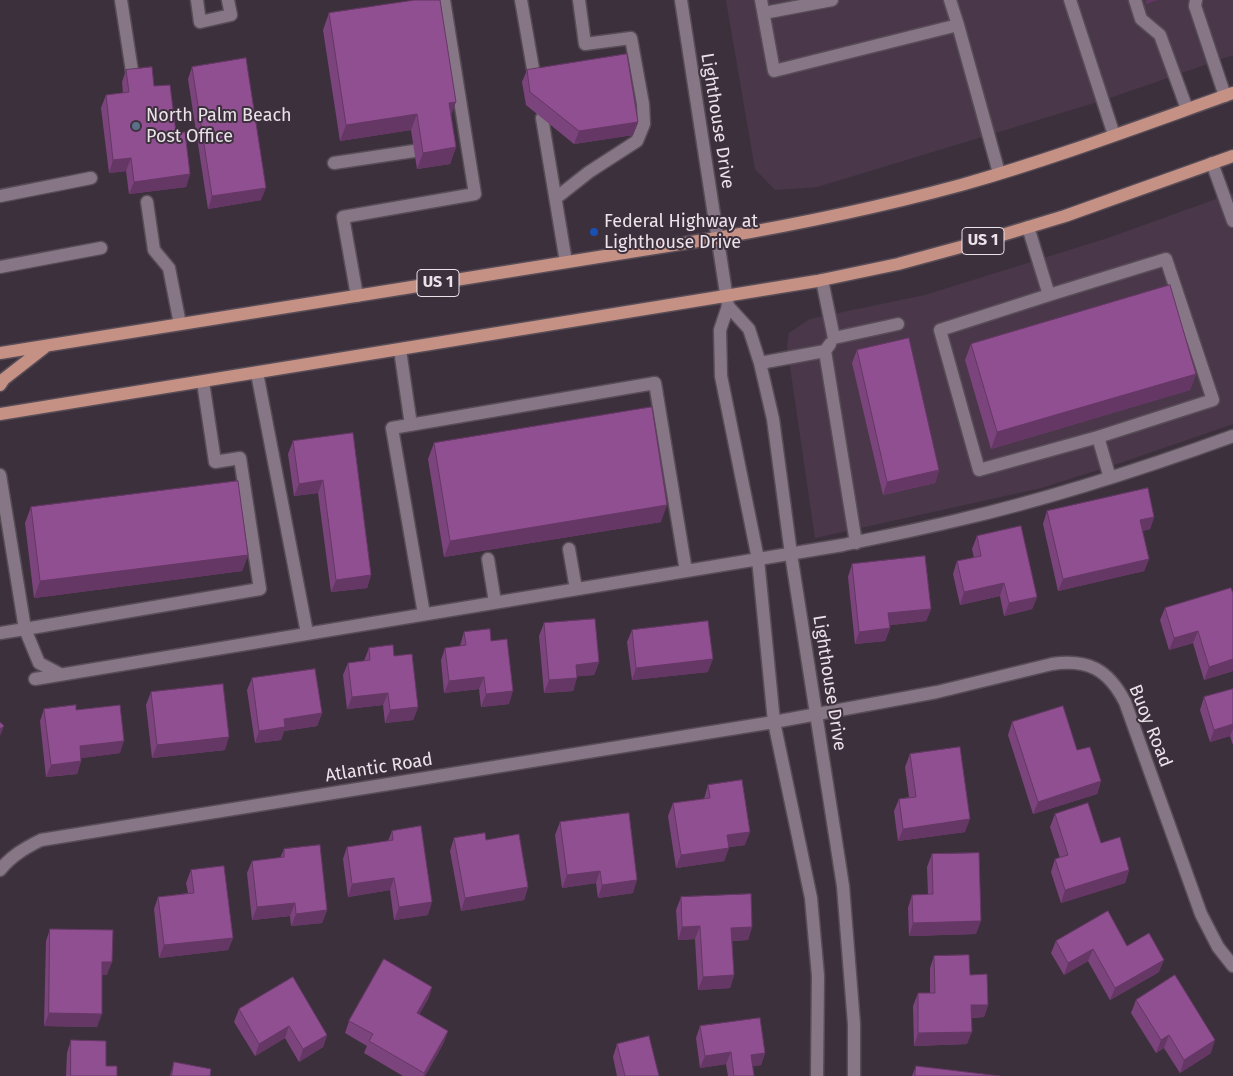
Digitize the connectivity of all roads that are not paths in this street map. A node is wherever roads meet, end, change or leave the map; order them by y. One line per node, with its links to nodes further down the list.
1 (121, 0): 15 (street)
2 (197, 0): 3 (street)
3 (228, 0)
4 (444, 0): 38 (street)
5 (521, 0): 16 (street)
6 (579, 0): 28 (street)
7 (681, 0): 32 (street, Lighthouse Drive)
8 (832, 0): 13 (street)
9 (950, 0): 14 (street)
10 (1070, 0): 20 (street)
11 (1135, 0): 18 (street)
12 (1196, 0): 17 (street)
13 (763, 6): 14 (street)
14 (958, 25): 25 (street)
15 (132, 71)
16 (535, 80)
17 (1229, 94): 18 (main road, US 1)
18 (1187, 109): 20 (main road, US 1)
19 (542, 118): 28 (street)
20 (1114, 135): 25 (main road, US 1)
21 (414, 151): 23 (street)
22 (1233, 156): 24 (main road, US 1)
23 (334, 163)
24 (1212, 163): 30 (street); 31 (main road, US 1)
25 (999, 173): 32 (main road, US 1)
26 (91, 178): 27 (street)
27 (0, 196)
28 (556, 198): 34 (street)
29 (148, 202): 40 (street)
30 (1233, 221)
31 (1028, 227): 36 (main road, US 1); 37 (street)
32 (717, 238): 34 (main road, US 1); 39 (street, Lighthouse Drive)
33 (101, 248): 35 (street)
34 (566, 262): 38 (main road, US 1)
35 (0, 267)
36 (822, 280): 39 (main road, US 1); 42 (street)
37 (1049, 295): 54 (street); 54 (street)
38 (357, 296): 40 (main road, US 1)
39 (727, 302): 44 (main road, US 1); 47 (street, Lighthouse Drive); 61 (street, Lighthouse Drive)
40 (180, 324): 43 (main road, US 1)
41 (898, 324): 42 (street)
42 (834, 338): 45 (street)
43 (47, 345): 46 (main road, US 1); 50 (main road)
44 (400, 350): 48 (main road, US 1); 52 (street)
45 (825, 351): 47 (street); 57 (street)
46 (0, 353)
47 (760, 363): 59 (street, Lighthouse Drive)
48 (257, 373): 49 (main road, US 1); 68 (street)
49 (203, 382): 51 (main road, US 1); 66 (street)
50 (0, 385)
51 (0, 414)
52 (411, 425): 62 (street); 65 (street)
53 (1233, 436): 56 (street)
54 (1098, 437): 56 (street)
55 (0, 475): 66 (street)
56 (1110, 478): 57 (street)
57 (856, 542): 59 (street)
58 (569, 549): 63 (street)
59 (791, 554): 61 (street); 71 (street, Lighthouse Drive)
60 (488, 559): 64 (street)
61 (758, 560): 62 (street); 72 (street, Lighthouse Drive)
62 (686, 571): 63 (street)
63 (576, 589): 64 (street)
64 (495, 602): 65 (street)
65 (424, 614): 68 (street)
66 (25, 629): 67 (street); 69 (street)
67 (0, 633)
68 (306, 633): 69 (street)
69 (60, 674): 70 (street)
70 (35, 678)
71 (816, 714): 72 (street, Buoy Road); 74 (street, Buoy Road); 76 (street, Lighthouse Drive)
72 (774, 722): 73 (street, Atlantic Road); 75 (street, Lighthouse Drive)
73 (0, 870)
74 (1233, 966)
75 (817, 1076)
76 (854, 1076)

